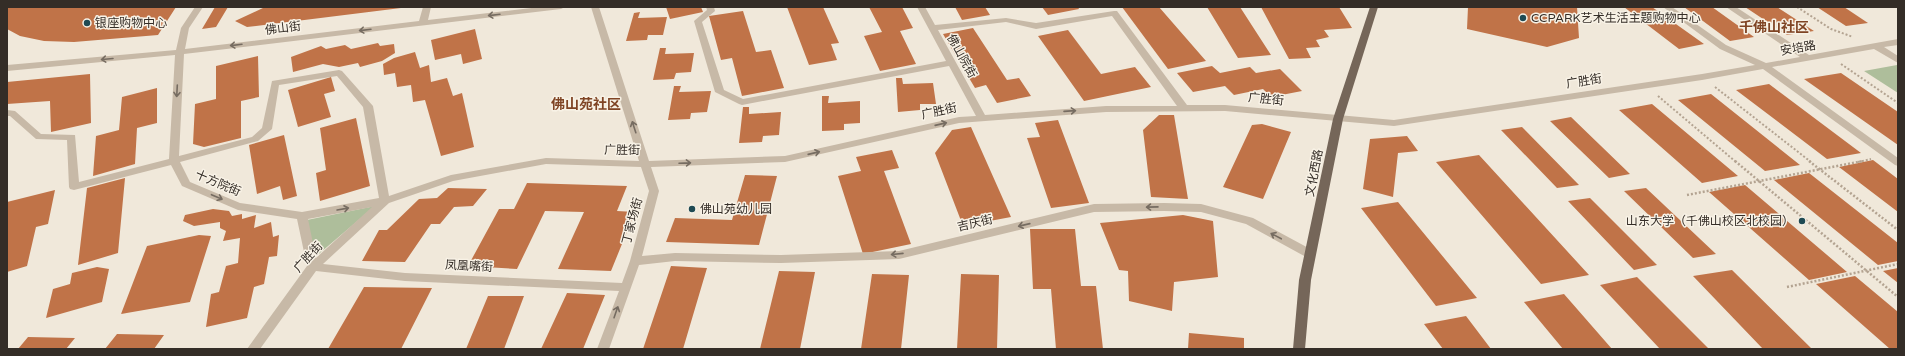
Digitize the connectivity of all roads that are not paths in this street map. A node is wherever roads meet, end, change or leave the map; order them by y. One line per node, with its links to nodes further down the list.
1 (199, 7): 14 (street)
2 (427, 7): 10 (street)
3 (561, 7): 10 (street, 佛山街, one-way to 10)
4 (595, 7): 27 (street, 丁家场街, one-way to 4)
5 (710, 7): 17 (street)
6 (921, 7): 11 (street, 佛山院街)
7 (1374, 7): 24 (main road, 文化西路)
8 (1667, 7): 18 (street)
9 (1730, 7): 15 (street)
10 (423, 23): 14 (street, 佛山街, one-way to 14)
11 (932, 28): 17 (street, 佛山院街); 21 (street)
12 (1898, 42): 13 (street, 安培路)
13 (1876, 46): 15 (street, 安培路); 16 (street)
14 (180, 52): 19 (street, 佛山街, one-way to 19); 25 (street, one-way to 25)
15 (1807, 58): 18 (street, 安培路)
16 (1898, 60)
17 (952, 63): 23 (street, 佛山院街)
18 (1765, 66): 20 (street, 安培路); 26 (street)
19 (7, 68)
20 (1702, 77): 24 (street, 广胜街)
21 (1184, 108): 23 (street, 广胜街, one-way to 21); 24 (street, 广胜街)
22 (7, 113): 25 (street)
23 (981, 117): 27 (street, 广胜街, one-way to 23)
24 (1338, 119): 30 (main road, 文化西路)
25 (174, 161): 28 (street); 29 (street, 十方院街, one-way to 29)
26 (1898, 163)
27 (646, 164): 28 (street, 广胜街); 31 (street, 丁家场街)
28 (385, 201): 29 (street, 十方院街, one-way to 28); 32 (street, 广胜街)
29 (302, 216): 32 (street)
30 (1310, 254): 31 (street, 吉庆街, one-way to 31); 36 (main road, 文化西路)
31 (635, 261): 33 (street, 丁家场街)
32 (313, 267): 33 (street, 凤凰嘴街); 34 (street, 广胜街)
33 (625, 287): 35 (street, 丁家场街, one-way to 33)
34 (253, 349)
35 (603, 349)
36 (1299, 349)

